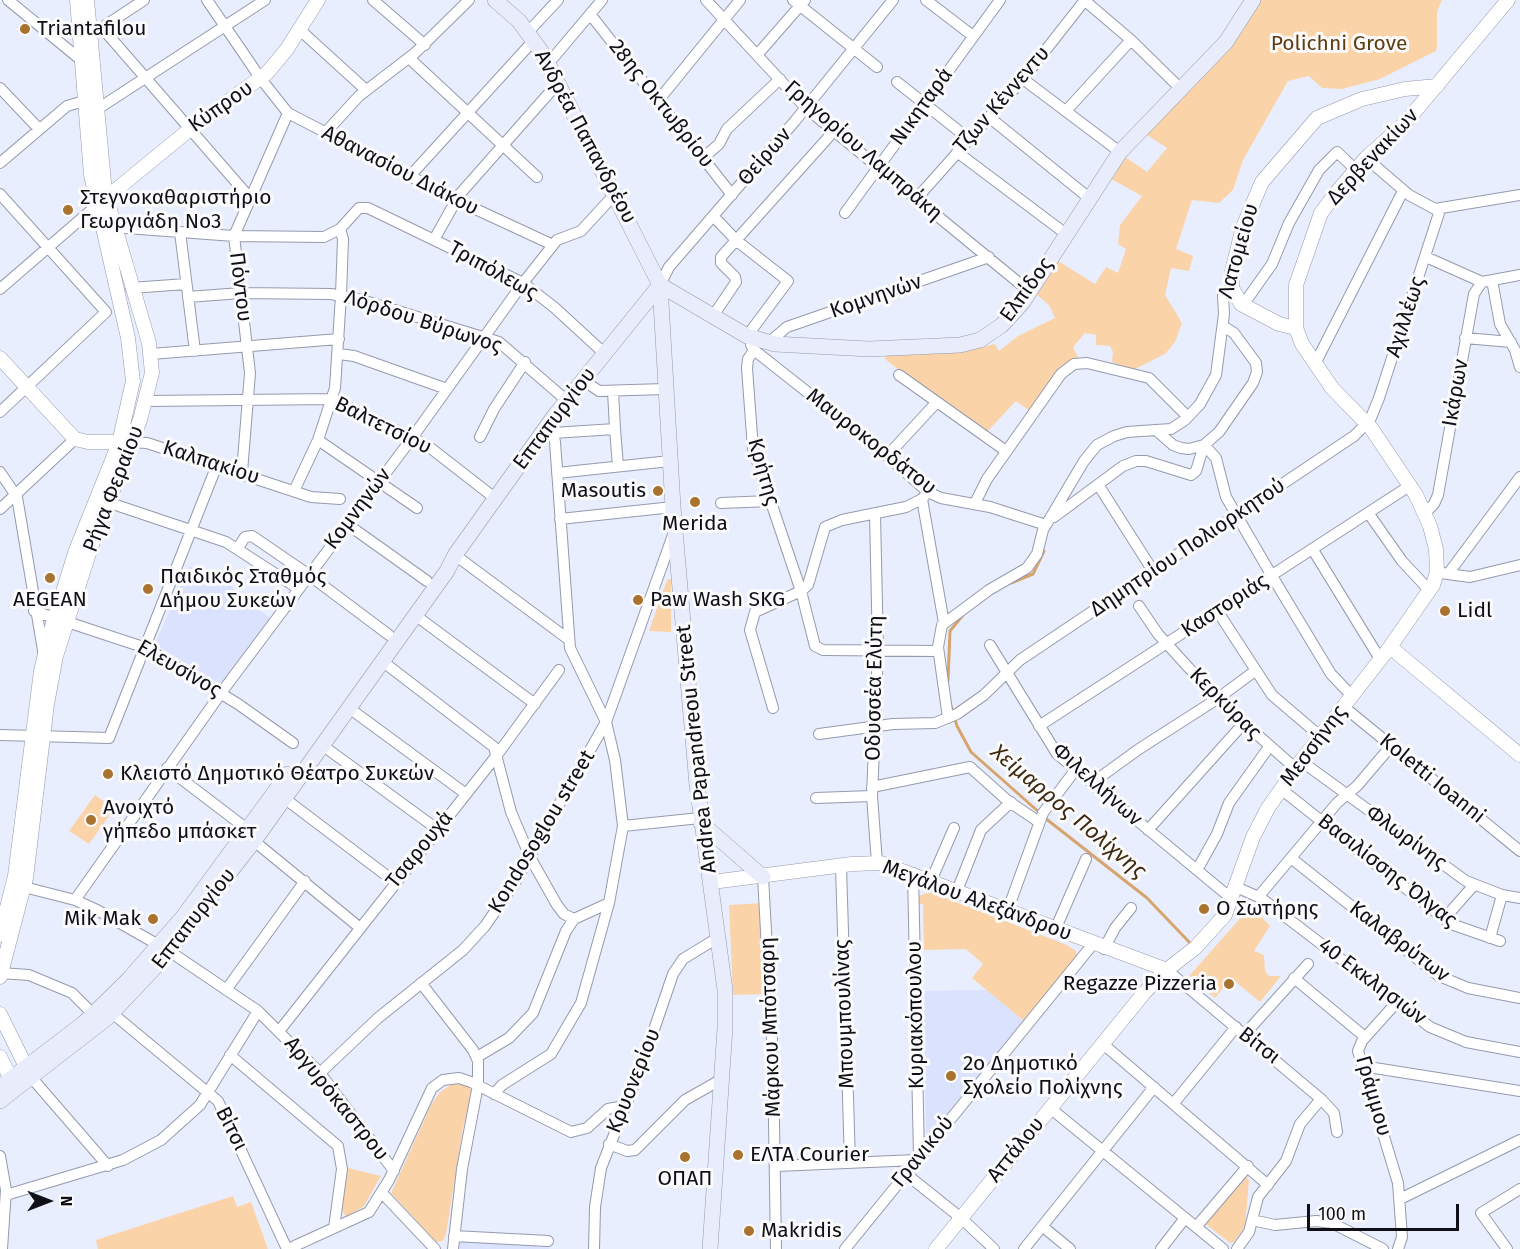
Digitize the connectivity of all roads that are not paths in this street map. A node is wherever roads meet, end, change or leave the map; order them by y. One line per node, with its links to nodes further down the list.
1 (8, 0): 34 (street)
2 (77, 0): 26 (street, Ρήγα Φεραίου)
3 (87, 0): 26 (street, Ρήγα Φεραίου)
4 (144, 0): 26 (street)
5 (207, 0): 24 (street, Αθανασίου Διάκου)
6 (264, 0): 24 (street)
7 (318, 0): 25 (street, Κύπρου)
8 (373, 0): 30 (street)
9 (469, 0): 30 (street)
10 (558, 0): 27 (street)
11 (602, 0): 22 (street)
12 (706, 0): 23 (street, Γρηγορίου Λαμπράκη)
13 (740, 0): 23 (street)
14 (893, 0): 31 (street, Θείρων)
15 (926, 0): 28 (street)
16 (1000, 0): 28 (street, Νικηταρά)
17 (1084, 0): 29 (street); 40 (street, Τζων Κέννεντυ)
18 (1252, 0): 46 (main road, Ελπίδος)
19 (1508, 0): 43 (street, Δερβενακίων)
20 (502, 2): 27 (main road, Ανδρέα Παπανδρέου)
21 (799, 2): 31 (street); 32 (street)
22 (590, 14): 35 (street); 48 (street, 28ης Οκτωβρίου)
23 (724, 19): 32 (street, Γρηγορίου Λαμπράκη); 48 (street)
24 (225, 26): 37 (street); 38 (street, Αθανασίου Διάκου)
25 (300, 30): 38 (street, Κύπρου); 45 (street)
26 (91, 32): 34 (street, Ρήγα Φεραίου); 37 (street); 51 (street, Ρήγα Φεραίου)
27 (531, 36): 35 (main road, Ανδρέα Παπανδρέου); 54 (street)
28 (972, 36): 49 (street, Νικηταρά)
29 (1131, 40): 46 (street); 52 (street)
30 (425, 45): 33 (street)
31 (854, 49): 36 (street); 50 (street, Θείρων)
32 (757, 55): 39 (street, Γρηγορίου Λαμπράκη)
33 (409, 58): 45 (street); 54 (street)
34 (81, 60): 47 (street, Ρήγα Φεραίου)
35 (548, 63): 41 (main road, Ανδρέα Παπανδρέου)
36 (877, 67)
37 (145, 78): 51 (street); 57 (street)
38 (261, 79): 53 (street, Αθανασίου Διάκου); 57 (street, Κύπρου)
39 (780, 79): 50 (street, Γρηγορίου Λαμπράκη); 64 (street)
40 (1023, 79): 52 (street); 55 (street, Τζων Κέννεντυ)
41 (558, 82): 61 (street); 73 (main road, Ανδρέα Παπανδρέου)
42 (897, 82): 49 (street)
43 (1437, 86): 65 (street, Δερβενακίων); 101 (street, Λατομείου)
44 (0, 88): 56 (street)
45 (366, 90): 59 (street)
46 (1182, 90): 63 (main road, Ελπίδος)
47 (84, 101): 56 (street); 80 (street, Ρήγα Φεραίου)
48 (657, 102): 64 (street, 28ης Οκτωβρίου)
49 (925, 103): 60 (street); 67 (street, Νικηταρά)
50 (806, 108): 58 (street, Γρηγορίου Λαμπράκη); 74 (street, Θείρων)
51 (96, 110): 80 (street, Ρήγα Φεραίου)
52 (1066, 111): 63 (street)
53 (288, 113): 59 (street, Αθανασίου Διάκου); 76 (street, Πόντου)
54 (468, 114): 61 (street); 69 (street)
55 (989, 117): 60 (street, Τζων Κέννεντυ); 78 (street)
56 (39, 129): 66 (street)
57 (189, 130): 76 (street); 80 (street, Κύπρου)
58 (834, 131): 67 (street, Γρηγορίου Λαμπράκη); 90 (street)
59 (326, 132): 69 (street, Αθανασίου Διάκου)
60 (969, 139): 62 (street, Τζων Κέννεντυ)
61 (504, 146): 70 (street); 79 (street)
62 (957, 152): 77 (street, Τζων Κέννεντυ); 87 (street)
63 (1120, 152): 78 (main road, Ελπίδος)
64 (703, 158): 74 (street, 28ης Οκτωβρίου)
65 (1366, 158): 68 (street, Δερβενακίων); 71 (street)
66 (0, 163)
67 (878, 167): 77 (street, Γρηγορίου Λαμπράκη); 82 (street, Νικηταρά)
68 (1356, 170): 107 (street, Λατομείου); 111 (street, Δερβενακίων)
69 (411, 175): 79 (street, Αθανασίου Διάκου)
70 (537, 177)
71 (1403, 191): 81 (street); 125 (street)
72 (0, 194): 92 (street)
73 (615, 194): 91 (street, Κομνηνών); 99 (main road, Ανδρέα Παπανδρέου)
74 (732, 195): 83 (street, Θείρων)
75 (1520, 195): 81 (street)
76 (250, 198): 88 (street, Πόντου)
77 (917, 198): 94 (street, Γρηγορίου Λαμπράκη)
78 (1089, 198): 87 (main road, Ελπίδος)
79 (456, 200): 89 (street); 91 (street, Αθανασίου Διάκου)
80 (101, 202): 84 (street, Ρήγα Φεραίου); 92 (street); 148 (street, Ρήγα Φεραίου)
81 (1440, 210): 93 (street, Αχιλλέως)
82 (845, 213)
83 (713, 216): 90 (street); 99 (street, Θείρων)
84 (113, 227): 86 (street); 100 (street, Ρήγα Φεραίου)
85 (340, 229): 88 (street); 89 (street, Τριπόλεως); 105 (street)
86 (180, 232): 88 (street); 97 (street)
87 (1066, 234): 103 (main road, Ελπίδος)
88 (234, 236): 104 (street, Πόντου)
89 (435, 238): 98 (street, Τριπόλεως)
90 (737, 241): 109 (street); 115 (street)
91 (553, 245): 98 (street, Κομνηνών)
92 (48, 246): 102 (street); 129 (street)
93 (1426, 256): 96 (street); 140 (street, Αχιλλέως)
94 (989, 257): 103 (street, Γρηγορίου Λαμπράκη); 117 (street, Κομνηνών)
95 (1520, 275): 96 (street)
96 (1487, 281): 113 (street, Ικάρων); 116 (street)
97 (186, 284): 100 (street); 106 (street)
98 (523, 284): 112 (street, Κομνηνών); 122 (street, Τριπόλεως)
99 (660, 285): 109 (main road, Ελπίδος); 122 (main road, Επταπυργίου); 131 (main road, Andrea Papandreou Street)
100 (131, 288): 120 (street, Ρήγα Φεραίου)
101 (1232, 288): 107 (street); 108 (street, Λατομείου)
102 (0, 289)
103 (1030, 292): 117 (main road, Ελπίδος)
104 (241, 293): 105 (street, Λόρδου Βύρωνος); 106 (street, Λόρδου Βύρωνος); 118 (street, Πόντου)
105 (342, 295): 112 (street, Λόρδου Βύρωνος); 114 (street)
106 (188, 297): 119 (street)
107 (1241, 303): 108 (street, Λατομείου); 111 (street)
108 (1224, 314): 110 (street, Λατομείου)
109 (713, 316): 115 (main road, Ελπίδος)
110 (1223, 326): 139 (street, Λατομείου); 149 (street)
111 (1296, 328): 125 (street, Δερβενακίων)
112 (482, 337): 124 (street, Λόρδου Βύρωνος); 130 (street, Κομνηνών)
113 (1465, 338): 116 (street); 174 (street, Ικάρων)
114 (339, 339): 118 (street); 121 (street)
115 (751, 341): 117 (main road, Ελπίδος); 151 (street, Μαυροκορδάτου); 167 (street, Κρήτης)
116 (1510, 342): 126 (street)
117 (768, 343)
118 (247, 346): 119 (street); 133 (street, Πόντου)
119 (195, 351): 120 (street)
120 (151, 354): 136 (street, Ρήγα Φεραίου)
121 (339, 354): 130 (street); 134 (street)
122 (606, 354): 128 (main road, Επταπυργίου)
123 (0, 358): 129 (street)
124 (525, 362): 135 (street, Λόρδου Βύρωνος); 144 (street)
125 (1315, 364): 140 (street, Δερβενακίων)
126 (1520, 367)
127 (899, 375): 137 (street)
128 (583, 380): 132 (street); 135 (main road, Επταπυργίου)
129 (26, 387): 138 (street); 146 (street)
130 (447, 389): 145 (street, Κομνηνών)
131 (665, 389): 132 (street); 152 (main road, Andrea Papandreou Street)
132 (613, 391): 142 (street)
133 (250, 398): 134 (street, Βαλτετσίου); 136 (street, Βαλτετσίου); 156 (street, Πόντου)
134 (332, 399): 145 (street, Βαλτετσίου); 147 (street)
135 (566, 400): 141 (main road, Επταπυργίου)
136 (146, 401): 148 (street, Ρήγα Φεραίου)
137 (936, 403): 150 (street); 151 (street)
138 (0, 412)
139 (1188, 417): 143 (street, Λατομείου); 150 (street)
140 (1367, 423): 160 (street, Δερβενακίων); 176 (street, Δημητρίου Πολιορκητού)
141 (550, 429): 142 (street); 157 (street); 165 (main road, Επταπυργίου)
142 (615, 429): 154 (street)
143 (1157, 431): 149 (street); 179 (street, Λατομείου)
144 (480, 437)
145 (412, 438): 159 (street, Κομνηνών); 165 (street, Βαλτετσίου)
146 (75, 439): 148 (street, Καλπακίου); 163 (street)
147 (318, 440): 159 (street); 162 (street)
148 (125, 442): 153 (street, Καλπακίου); 168 (street, Ρήγα Φεραίου); 199 (street, Ρήγα Φεραίου)
149 (1204, 445): 161 (street); 176 (street, Koletti Ioanni)
150 (1006, 452): 170 (street)
151 (887, 456): 164 (street, Μαυροκορδάτου)
152 (670, 461): 154 (street); 171 (main road, Andrea Papandreou Street)
153 (217, 465): 156 (street, Καλπακίου); 182 (street)
154 (618, 466): 157 (street)
155 (0, 471): 163 (street)
156 (242, 472): 162 (street, Καλπακίου)
157 (557, 473): 178 (street)
158 (1520, 477): 188 (street)
159 (379, 481): 172 (street); 180 (street, Κομνηνών)
160 (1411, 485): 174 (street, Μεσσήνης); 177 (street, Καστοριάς)
161 (1100, 486): 179 (street); 187 (street)
162 (294, 491): 166 (street, Καλπακίου)
163 (16, 495): 173 (street); 196 (street)
164 (925, 495): 170 (street, Μαυροκορδάτου); 175 (street); 200 (street)
165 (496, 499): 185 (main road, Επταπυργίου)
166 (340, 500)
167 (770, 501): 169 (street); 193 (street, Κρήτης)
168 (107, 502): 182 (street); 199 (street, Ρήγα Φεραίου)
169 (721, 503)
170 (975, 503): 179 (street, Μαυροκορδάτου)
171 (673, 507): 178 (street); 181 (main road, Andrea Papandreou Street)
172 (417, 508)
173 (0, 509)
174 (1425, 513): 188 (street, Μεσσήνης)
175 (875, 514): 193 (street); 207 (street, Οδυσσέα Ελύτη)
176 (1236, 514): 187 (street, Δημητρίου Πολιορκητού); 190 (street, Koletti Ioanni)
177 (1369, 514): 184 (street, Καστοριάς); 194 (street)
178 (560, 519): 202 (street)
179 (1048, 522): 200 (street)
180 (347, 524): 189 (street, Κομνηνών); 191 (street)
181 (675, 530): 222 (street, Kondosoglou street); 247 (main road, Andrea Papandreou Street)
182 (193, 531): 183 (street); 206 (street)
183 (238, 548): 189 (street); 192 (street)
184 (1313, 550): 190 (street, Καστοριάς); 210 (street)
185 (455, 555): 191 (main road, Επταπυργίου); 198 (main road, Επταπυργίου); 202 (street)
186 (1520, 565): 188 (street)
187 (1154, 571): 214 (street, Δημητρίου Πολιορκητού)
188 (1442, 573): 194 (street, Μεσσήνης)
189 (309, 575): 192 (street, Κομνηνών); 201 (street)
190 (1272, 576): 197 (street, Καστοριάς); 217 (street, Koletti Ioanni)
191 (427, 582): 201 (main road, Επταπυργίου)
192 (299, 589): 215 (street, Κομνηνών)
193 (801, 591): 207 (street, Κρήτης); 220 (street)
194 (1430, 591): 205 (street, Μεσσήνης)
195 (1139, 606): 203 (street, Κερκύρας)
196 (34, 611): 199 (street, Ελευσίνος); 209 (street)
197 (1218, 612): 203 (street, Καστοριάς); 213 (street)
198 (415, 615): 211 (main road, Επταπυργίου); 218 (street)
199 (60, 619): 206 (street, Ελευσίνος); 209 (street, Ρήγα Φεραίου); 228 (street, Ρήγα Φεραίου)
200 (944, 622): 208 (street)
201 (388, 635): 254 (main road, Επταπυργίου)
202 (568, 639): 222 (street)
203 (1167, 644): 216 (street, Κερκύρας); 225 (street, Καστοριάς)
204 (990, 645): 214 (street, Φιλελλήνων)
205 (1390, 647): 210 (street, Μεσσήνης); 235 (street)
206 (146, 648): 215 (street, Ελευσίνος); 228 (street)
207 (878, 651): 208 (street); 224 (street, Οδυσσέα Ελύτη)
208 (938, 651): 221 (street)
209 (44, 656): 228 (street, Ρήγα Φεραίου)
210 (1380, 659): 217 (street, Μεσσήνης)
211 (382, 661): 219 (main road, Επταπυργίου); 234 (street)
212 (560, 670): 218 (street, Τσαρουχά)
213 (1255, 670): 216 (street); 229 (street)
214 (1008, 671): 221 (street, Δημητρίου Πολιορκητού); 225 (street, Φιλελλήνων)
215 (221, 693): 230 (street, Ελευσίνος); 237 (street, Κομνηνών)
216 (1217, 699): 223 (street, Κερκύρας); 239 (street)
217 (1348, 702): 229 (street, Μεσσήνης); 232 (street, Koletti Ioanni)
218 (535, 704): 234 (street, Τσαρουχά)
219 (349, 708): 231 (main road, Επταπυργίου); 242 (street)
220 (773, 708)
221 (953, 716): 224 (street)
222 (606, 722): 250 (street); 257 (street, Kondosoglou street)
223 (1243, 724): 233 (street, Κερκύρας); 253 (street)
224 (877, 726): 226 (street); 241 (street, Οδυσσέα Ελύτη)
225 (1039, 726): 238 (street, Φιλελλήνων)
226 (819, 734)
227 (0, 735): 228 (street)
228 (39, 735): 269 (street, Ρήγα Φεραίου)
229 (1320, 736): 236 (street, Μεσσήνης)
230 (293, 743)
231 (322, 745): 244 (main road, Επταπυργίου); 252 (street)
232 (1391, 746): 243 (street); 255 (street, Koletti Ioanni)
233 (1269, 747): 236 (street, Κερκύρας); 261 (street)
234 (497, 755): 242 (street, Τσαρουχά); 257 (street)
235 (1520, 755)
236 (1298, 765): 240 (street, Μεσσήνης); 243 (street, Φλωρίνης)
237 (167, 768): 254 (street); 275 (street, Κομνηνών)
238 (1076, 769): 239 (street, Φιλελλήνων); 248 (street)
239 (1092, 783): 253 (street, Φιλελλήνων)
240 (1281, 789): 249 (street, Βασιλίσσης Όλγας); 271 (street, Μεσσήνης)
241 (872, 792): 245 (street); 246 (street); 259 (street, Οδυσσέα Ελύτη)
242 (466, 794): 252 (street, Τσαρουχά)
243 (1348, 795): 249 (street); 268 (street, Φλωρίνης)
244 (284, 798): 254 (main road, Επταπυργίου); 266 (street)
245 (816, 798)
246 (1011, 802): 248 (street); 270 (street)
247 (700, 820): 250 (street); 262 (main road); 267 (main road, Andrea Papandreou Street)
248 (1039, 822): 278 (street)
249 (1322, 822): 256 (street); 280 (street, Βασιλίσσης Όλγας)
250 (623, 826): 276 (street)
251 (954, 828): 265 (street)
252 (438, 829): 266 (street, Τσαρουχά)
253 (1148, 830): 261 (street, Φιλελλήνων)
254 (251, 835): 264 (street); 286 (main road, Επταπυργίου)
255 (1520, 851)
256 (1292, 858): 273 (street); 293 (street, Καλαβρύτων)
257 (531, 859): 279 (street); 291 (street, Kondosoglou street)
258 (1086, 859): 282 (street)
259 (877, 862): 260 (street, Μεγάλου Αλεξάνδρου); 263 (street, Μεγάλου Αλεξάνδρου)
260 (841, 866): 262 (street, Μεγάλου Αλεξάνδρου); 330 (street, Μπουμπουλίνας)
261 (1197, 870): 271 (street, Φιλελλήνων)
262 (760, 873): 267 (street, Μεγάλου Αλεξάνδρου); 332 (street, Μάρκου Μπότσαρη)
263 (913, 873): 265 (street, Μεγάλου Αλεξάνδρου); 329 (street, Κυριακόπουλου)
264 (305, 881): 281 (street); 292 (street)
265 (931, 881): 270 (street, Μεγάλου Αλεξάνδρου)
266 (395, 882): 281 (street, Τσαρουχά)
267 (712, 882): 284 (main road, Andrea Papandreou Street)
268 (1474, 885): 272 (street, Φλωρίνης); 280 (street)
269 (19, 886): 275 (street, Αργυρόκαστρου); 283 (street, Ρήγα Φεραίου); 289 (street, Ρήγα Φεραίου)
270 (957, 891): 278 (street, Μεγάλου Αλεξάνδρου)
271 (1234, 893): 273 (street, 40 Εκκλησιών); 288 (street, Μεσσήνης)
272 (1502, 895): 274 (street, Φλωρίνης); 280 (street, Βασιλίσσης Όλγας)
273 (1259, 896): 294 (street, 40 Εκκλησιών)
274 (1520, 898)
275 (75, 900): 286 (street, Αργυρόκαστρου)
276 (609, 903): 279 (street); 316 (street)
277 (1131, 908): 285 (street, Γρανικού)
278 (1007, 912): 282 (street, Μεγάλου Αλεξάνδρου)
279 (574, 919): 306 (street)
280 (1444, 920)
281 (359, 927): 299 (street, Τσαρουχά)
282 (1055, 930): 285 (street, Μεγάλου Αλεξάνδρου)
283 (0, 935)
284 (719, 937): 310 (main road, Andrea Papandreou Street); 320 (street, Κρυονερίου)
285 (1099, 947): 288 (street, Μεγάλου Αλεξάνδρου); 329 (street, Γρανικού)
286 (164, 948): 292 (street, Αργυρόκαστρου); 296 (main road, Επταπυργίου); 298 (main road, Επταπυργίου)
287 (1308, 964): 290 (street)
288 (1167, 970): 300 (street, Βίτσι); 302 (street, Αττάλου)
289 (0, 974): 298 (street)
290 (1294, 978): 300 (street); 301 (street, Γράμμου)
291 (421, 983): 306 (street); 309 (street, Kondosoglou street)
292 (226, 990): 295 (street, Αργυρόκαστρου)
293 (1520, 998)
294 (1397, 1002): 301 (street); 303 (street, 40 Εκκλησιών)
295 (258, 1011): 299 (street, Αργυρόκαστρου); 304 (street)
296 (112, 1013): 308 (main road, Επταπυργίου); 315 (street, Βίτσι)
297 (0, 1014): 308 (street)
298 (94, 1015): 308 (main road, Επταπυργίου)
299 (280, 1030): 309 (street, Αργυρόκαστρου)
300 (1240, 1031): 317 (street, Βίτσι); 319 (street)
301 (1365, 1037): 307 (street, Γράμμου)
302 (1103, 1044): 313 (street); 321 (street, Αττάλου)
303 (1520, 1052)
304 (230, 1054): 315 (street); 346 (street)
305 (0, 1057): 311 (street)
306 (477, 1057): 312 (street)
307 (1362, 1066): 314 (street); 340 (street, Γράμμου)
308 (28, 1072): 311 (main road, Επταπυργίου); 331 (street)
309 (320, 1072): 334 (street, Αργυρόκαστρου)
310 (722, 1079): 326 (street); 354 (main road, Andrea Papandreou Street)
311 (9, 1085): 318 (main road, Επταπυργίου)
312 (477, 1085): 316 (street); 334 (street); 347 (street)
313 (1154, 1087): 319 (street); 327 (street)
314 (1520, 1091)
315 (208, 1092): 331 (street); 350 (street, Βίτσι)
316 (494, 1094): 322 (street)
317 (1321, 1099): 324 (street, Βίτσι); 336 (street)
318 (0, 1101)
319 (1174, 1103): 333 (street)
320 (625, 1106): 322 (street); 323 (street, Κρυονερίου)
321 (1050, 1108): 327 (street); 341 (street, Αττάλου)
322 (597, 1120): 323 (street)
323 (619, 1120): 326 (street, Κρυονερίου)
324 (1337, 1132)
325 (1520, 1140): 340 (street)
326 (609, 1144): 353 (street, Κρυονερίου)
327 (1102, 1151): 342 (street); 344 (street)
328 (0, 1156): 339 (street)
329 (918, 1158): 330 (street); 335 (street, Γρανικού)
330 (850, 1163): 332 (street)
331 (108, 1166): 339 (street)
332 (776, 1166): 355 (street, Μάρκου Μπότσαρη)
333 (1248, 1166): 336 (street); 345 (street)
334 (394, 1171): 338 (street)
335 (906, 1174): 341 (street); 356 (street, Γρανικού)
336 (1268, 1185): 343 (street)
337 (1520, 1189): 366 (street)
338 (382, 1193): 346 (street); 351 (street)
339 (6, 1195): 349 (street)
340 (1400, 1199): 365 (street, Γράμμου)
341 (961, 1218): 357 (street, Αττάλου); 358 (street)
342 (1185, 1218): 345 (street); 361 (street)
343 (1252, 1220): 363 (street); 364 (street)
344 (1042, 1226): 359 (street); 360 (street)
345 (1196, 1227): 362 (street)
346 (334, 1228): 350 (street)
347 (454, 1236): 348 (street); 352 (street)
348 (548, 1241)
349 (2, 1244)
350 (287, 1249)
351 (435, 1249)
352 (453, 1249)
353 (594, 1249)
354 (710, 1249)
355 (776, 1249)
356 (845, 1249)
357 (936, 1249)
358 (994, 1249)
359 (1024, 1249)
360 (1070, 1249)
361 (1161, 1249)
362 (1223, 1249)
363 (1237, 1249)
364 (1383, 1249)
365 (1398, 1249)
366 (1507, 1249)

